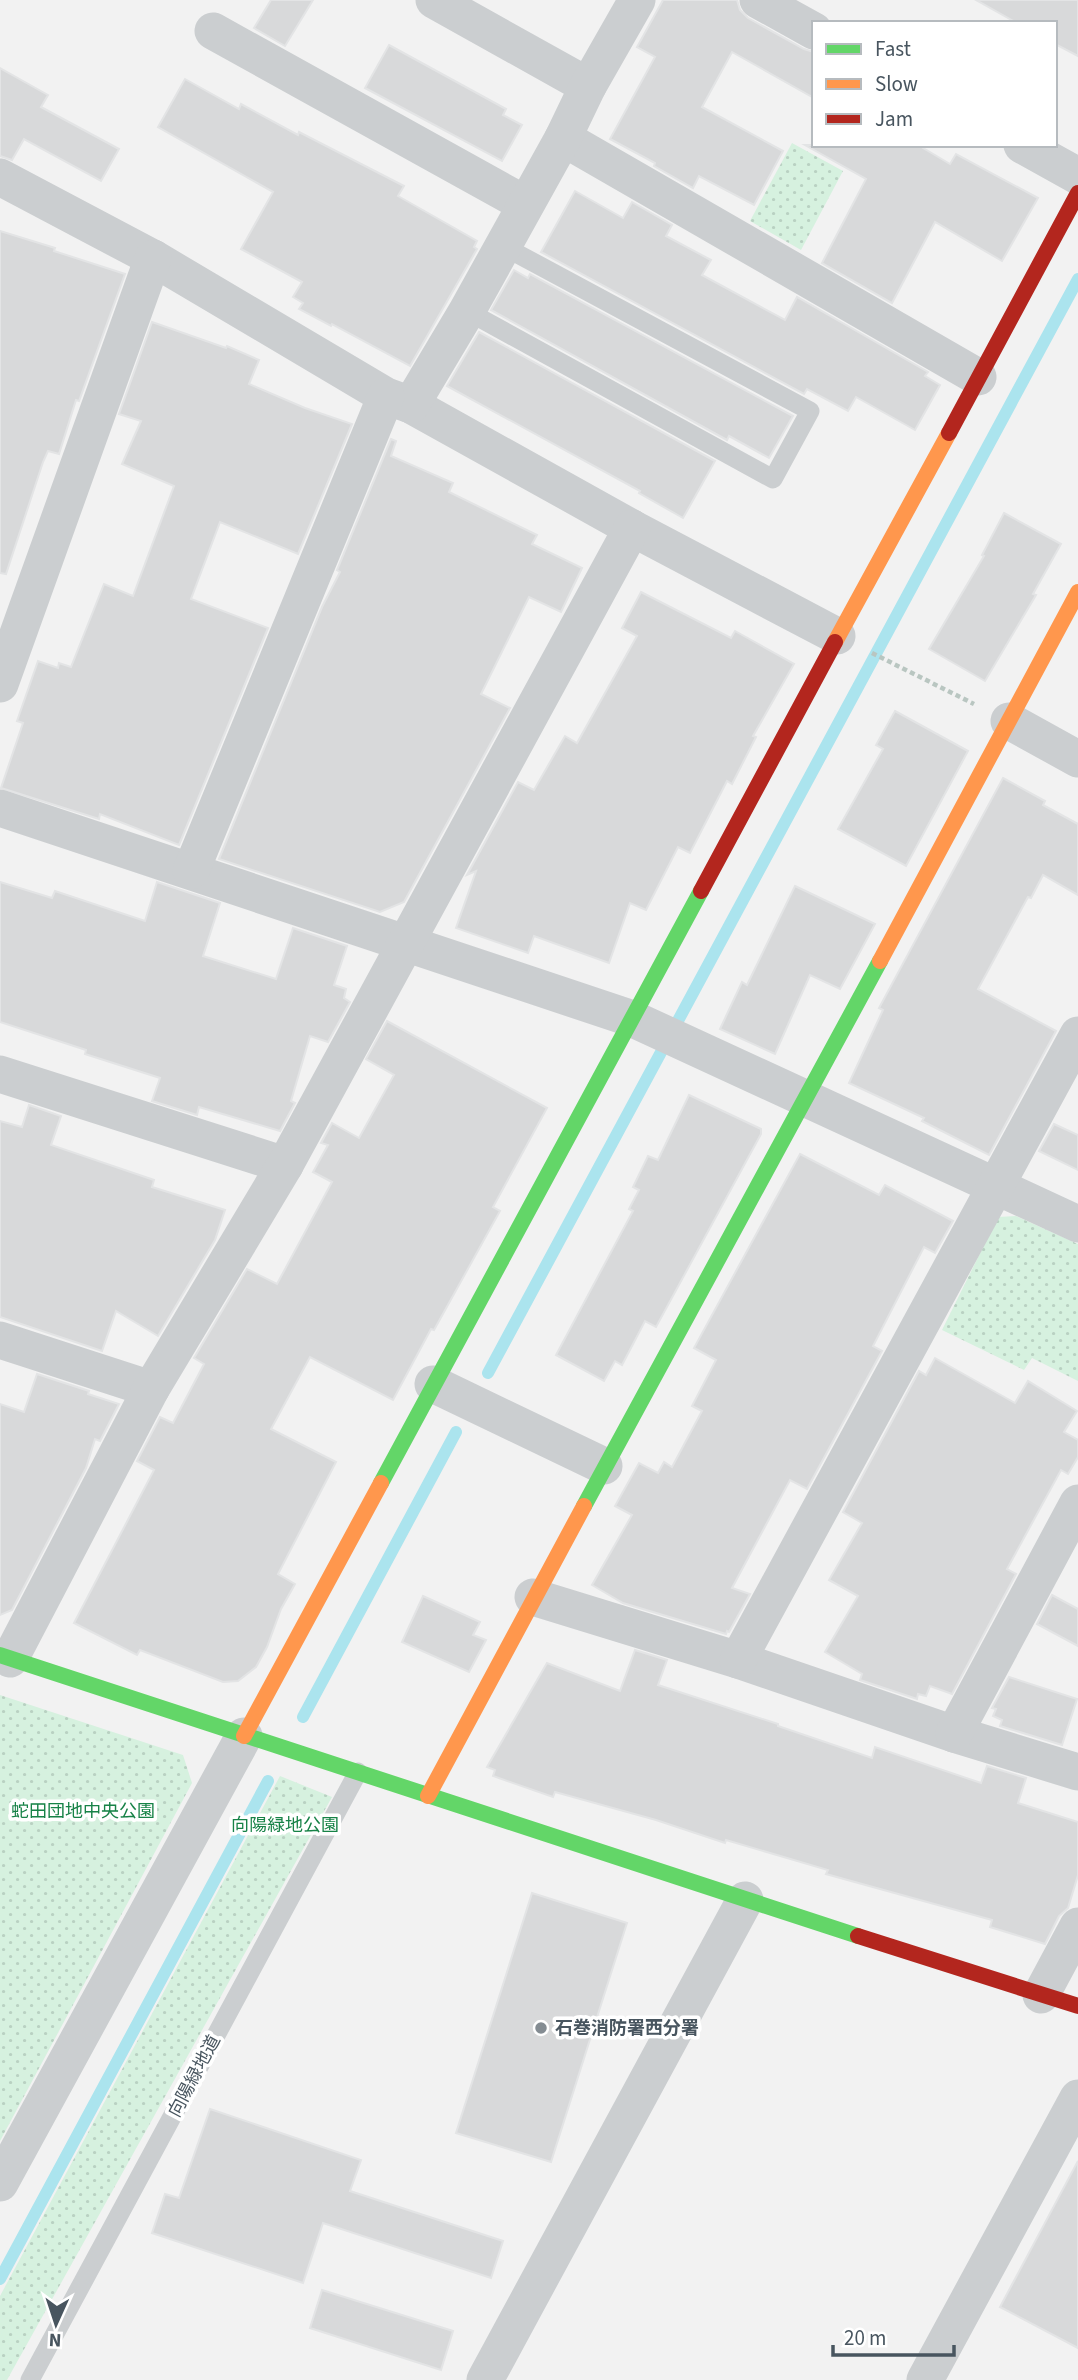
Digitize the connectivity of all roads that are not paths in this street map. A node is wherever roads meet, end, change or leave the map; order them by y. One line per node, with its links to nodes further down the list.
1 (434, 0): 6 (street)
2 (637, 0): 6 (street)
3 (758, 0): 4 (street)
4 (812, 30)
5 (213, 31): 12 (street)
6 (588, 86): 7 (street)
7 (563, 138): 12 (street); 16 (street)
8 (1026, 147): 9 (street)
9 (1078, 176)
10 (0, 177): 14 (street)
11 (1078, 192): 16 (street)
12 (525, 204): 13 (street)
13 (503, 246): 15 (street); 15 (lane)
14 (153, 258): 17 (street); 21 (street)
15 (467, 311): 17 (street)
16 (978, 377): 20 (street)
17 (399, 400): 18 (street); 25 (street)
18 (632, 528): 20 (street); 26 (street)
19 (1078, 592): 22 (street)
20 (837, 636): 27 (street)
21 (0, 684)
22 (1009, 721): 23 (street); 30 (street)
23 (1078, 759)
24 (0, 808): 25 (street)
25 (191, 871): 26 (street)
26 (406, 943): 27 (street); 31 (street)
27 (633, 1018): 30 (street); 35 (street)
28 (1078, 1035): 32 (street)
29 (0, 1074): 31 (street)
30 (805, 1098): 32 (street); 37 (street)
31 (285, 1165): 36 (street)
32 (995, 1187): 33 (street); 41 (street)
33 (1078, 1224)
34 (0, 1340): 36 (street)
35 (433, 1384): 37 (street); 43 (street)
36 (151, 1389): 40 (street)
37 (604, 1466): 39 (street)
38 (1078, 1503): 42 (street)
39 (533, 1597): 41 (street); 46 (street)
40 (5, 1657): 43 (street)
41 (738, 1660): 42 (street)
42 (954, 1734): 45 (street)
43 (244, 1736): 44 (street); 52 (street)
44 (358, 1772): 46 (street); 53 (lane, 向陽緑地道)
45 (1078, 1772)
46 (428, 1796): 47 (street)
47 (745, 1900): 49 (street); 54 (street)
48 (1078, 1926): 49 (street)
49 (1041, 1995): 50 (street)
50 (1078, 2006)
51 (1078, 2098): 55 (street)
52 (0, 2183)
53 (30, 2380)
54 (485, 2380)
55 (925, 2380)

